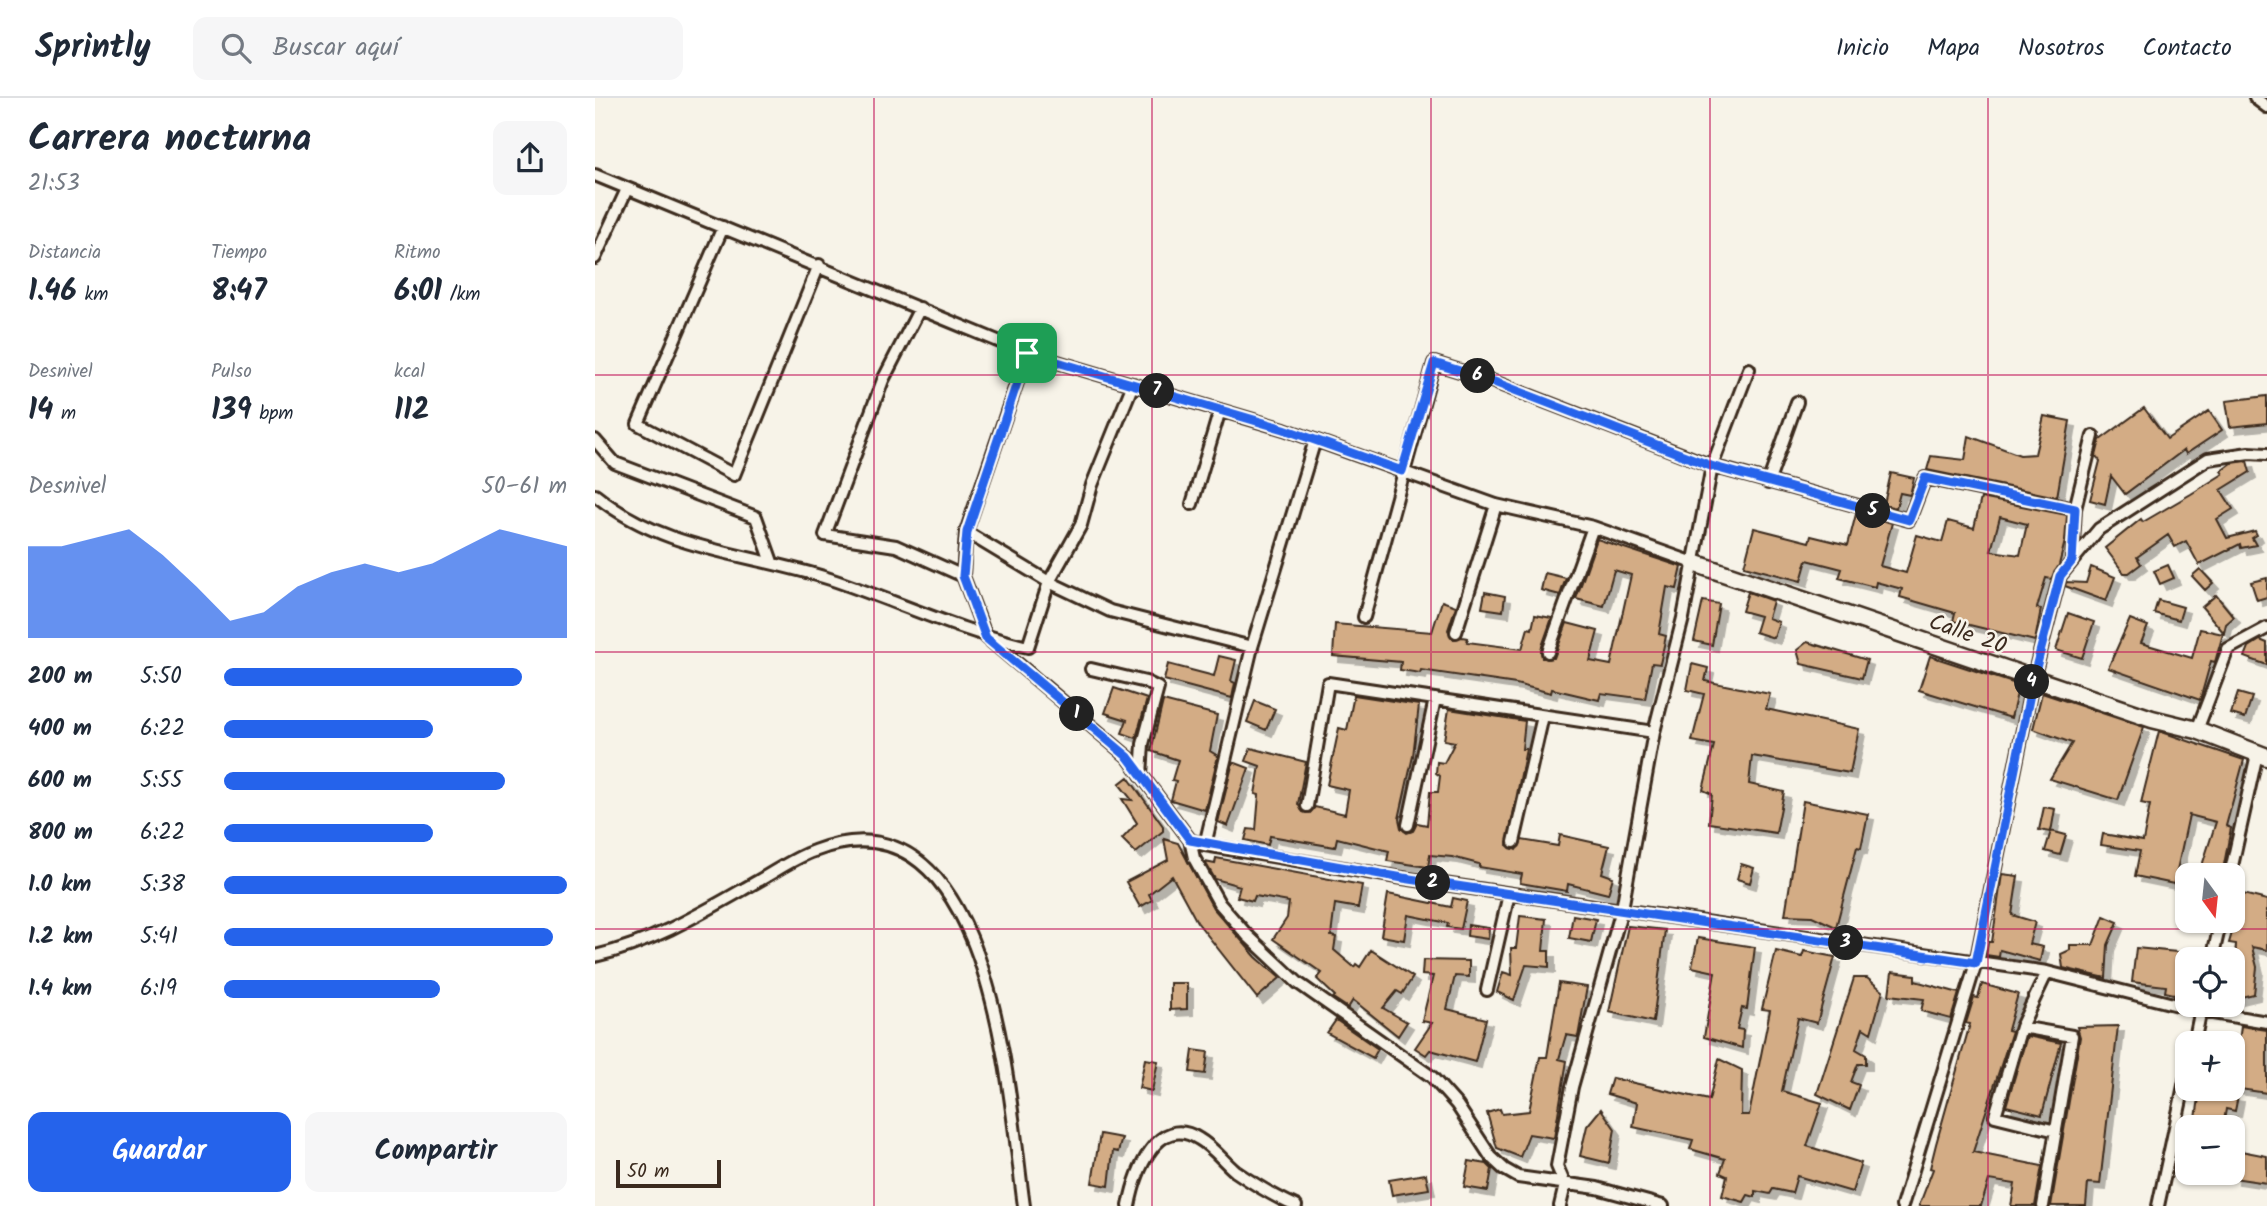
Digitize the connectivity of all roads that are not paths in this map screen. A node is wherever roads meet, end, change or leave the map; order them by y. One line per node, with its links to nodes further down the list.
1 (2255, 98): 2 (street)
2 (2267, 107)
3 (595, 175): 4 (street)
4 (627, 189): 5 (street); 6 (street)
5 (723, 228): 7 (street); 7 (street)
6 (595, 258)
7 (820, 265): 8 (street)
8 (919, 308): 9 (street); 30 (street)
9 (1027, 353): 11 (street); 26 (street)
10 (1749, 369): 18 (street)
11 (1133, 384): 13 (street); 31 (street)
12 (1797, 402): 20 (street)
13 (1220, 410): 16 (street); 22 (street)
14 (2093, 436): 24 (street)
15 (595, 440): 28 (street)
16 (1315, 440): 19 (street); 36 (street)
17 (2267, 454): 27 (street)
18 (1711, 466): 19 (street); 20 (street); 29 (street)
19 (1402, 471): 23 (street); 32 (street)
20 (1767, 483): 24 (street)
21 (595, 495): 28 (street)
22 (1192, 504)
23 (1496, 505): 25 (street); 34 (street)
24 (2075, 509): 27 (street)
25 (1593, 527): 29 (street); 37 (street)
26 (967, 532): 30 (street); 31 (street)
27 (2072, 561): 39 (street)
28 (772, 562): 35 (street)
29 (1693, 563): 39 (main road, Calle 20); 43 (street)
30 (963, 576): 35 (street)
31 (1049, 582): 35 (street); 36 (street)
32 (1364, 617)
33 (2267, 628): 42 (street)
34 (1456, 632)
35 (986, 638): 45 (street)
36 (1252, 648): 50 (street)
37 (1548, 652)
38 (1091, 668): 45 (street)
39 (2033, 679): 42 (main road, Calle 20); 55 (street)
40 (1435, 699): 41 (street); 46 (street); 47 (street)
41 (1543, 716): 43 (street); 49 (street)
42 (2197, 730): 44 (main road, Calle 20)
43 (1654, 732): 53 (street)
44 (2262, 755): 51 (street)
45 (1141, 775): 48 (street)
46 (1307, 806)
47 (1408, 825)
48 (1190, 840): 50 (street); 64 (street)
49 (1514, 842)
50 (1205, 845): 52 (street)
51 (2233, 863)
52 (1509, 894): 53 (street); 57 (street)
53 (1622, 909): 55 (street); 64 (street)
54 (595, 956): 65 (street)
55 (1976, 963): 56 (street); 70 (street)
56 (2047, 972): 58 (street); 61 (street)
57 (1487, 990)
58 (2175, 1002)
59 (2244, 1017): 60 (street)
60 (2267, 1022)
61 (2021, 1027): 63 (street); 63 (street)
62 (2181, 1101): 72 (street)
63 (2056, 1131): 71 (street)
64 (1565, 1185): 68 (street); 69 (street)
65 (1024, 1206)
66 (1129, 1206): 67 (street)
67 (1296, 1206)
68 (1560, 1206)
69 (1663, 1206)
70 (1902, 1206)
71 (2043, 1206)
72 (2158, 1206)

